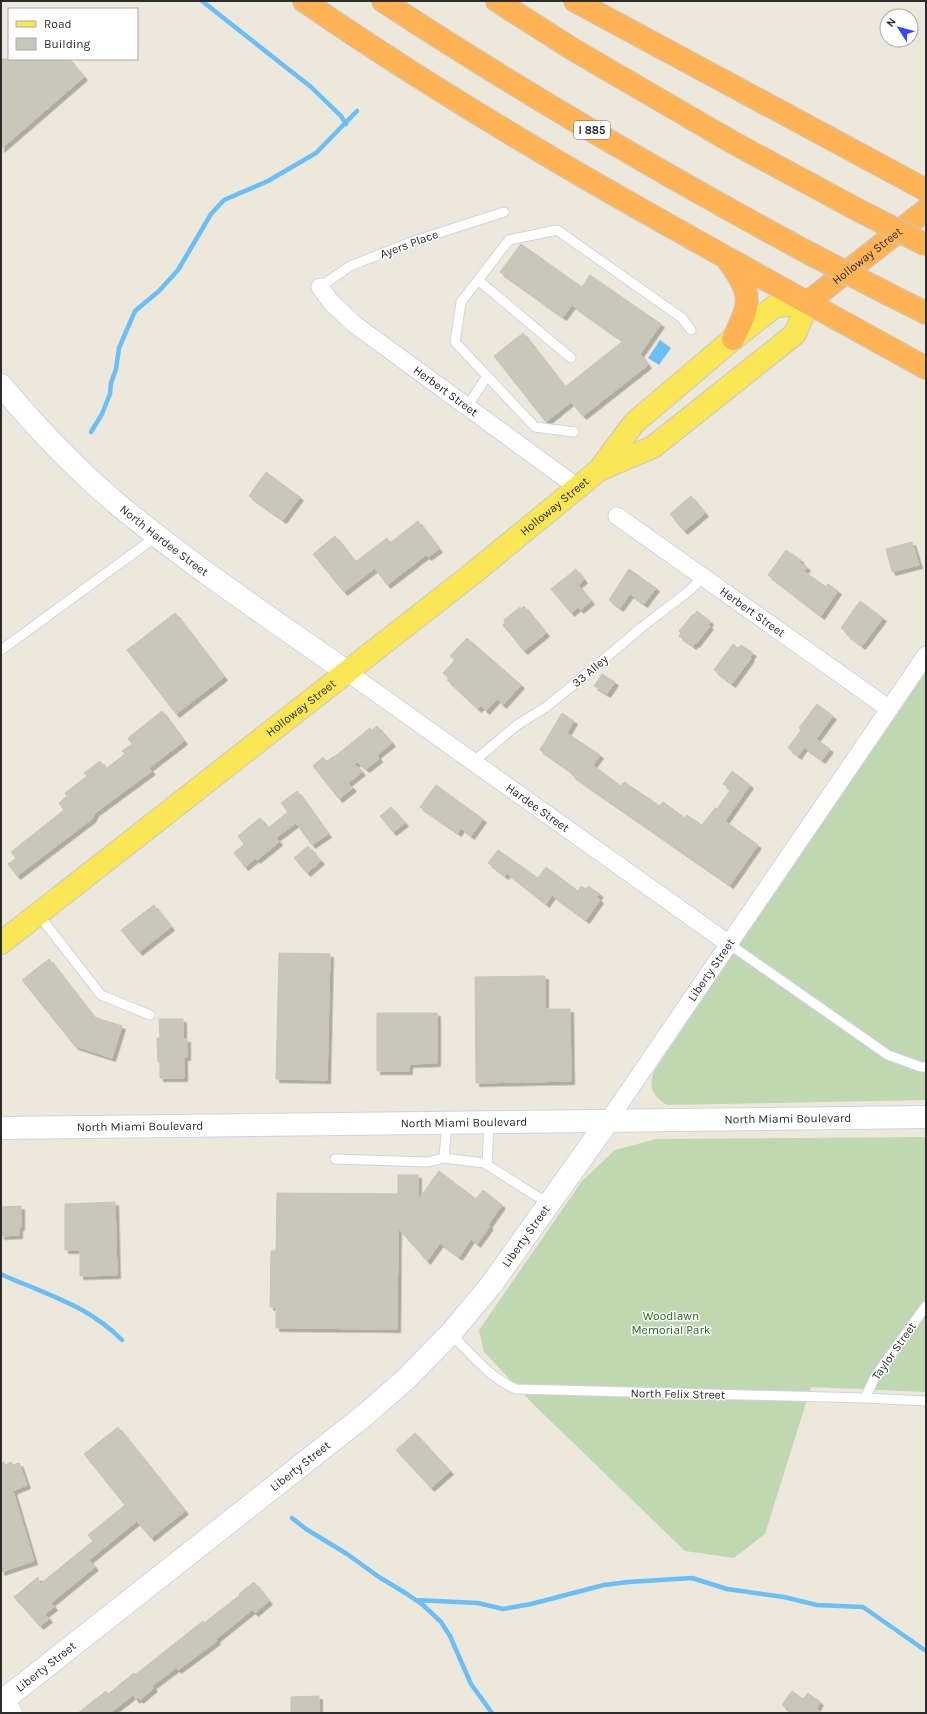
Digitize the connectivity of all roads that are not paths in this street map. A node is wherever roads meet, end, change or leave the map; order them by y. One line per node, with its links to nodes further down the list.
1 (304, 1): 9 (highway)
2 (383, 1): 13 (highway, I 885, bridge)
3 (497, 1): 8 (highway, bridge)
4 (575, 1): 5 (highway)
5 (926, 190)
6 (926, 210): 12 (highway, Holloway Street)
7 (504, 212): 11 (lane, Ayers Place)
8 (926, 245)
9 (728, 259): 12 (highway); 15 (highway)
10 (478, 280): 14 (lane); 16 (lane); 18 (lane)
11 (320, 287): 20 (street, Herbert Street)
12 (808, 302): 15 (main road, Holloway Street); 17 (highway); 22 (main road, Holloway Street)
13 (926, 313)
14 (691, 330)
15 (733, 339): 22 (main road, Holloway Street)
16 (571, 358)
17 (926, 368)
18 (488, 376): 20 (lane); 21 (lane)
19 (1, 385): 25 (street, North Hardee Street)
20 (467, 407): 23 (street, Herbert Street)
21 (574, 432)
22 (598, 470): 23 (main road, Holloway Street)
23 (577, 487): 29 (main road, Holloway Street)
24 (617, 516): 26 (street, Herbert Street)
25 (157, 536): 27 (lane); 29 (street, North Hardee Street)
26 (703, 576): 30 (street, Herbert Street); 31 (lane, 33 Alley)
27 (1, 650)
28 (926, 655): 30 (street, Liberty Street)
29 (347, 672): 31 (street, Hardee Street); 32 (main road, Holloway Street)
30 (888, 708): 34 (street, Liberty Street)
31 (473, 762): 34 (street, Hardee Street)
32 (38, 914): 33 (main road, Holloway Street); 35 (lane)
33 (1, 943)
34 (728, 944): 36 (lane); 38 (street, Liberty Street)
35 (150, 1015)
36 (926, 1067)
37 (926, 1117): 38 (street, North Miami Boulevard)
38 (608, 1121): 39 (street, North Miami Boulevard); 45 (street, Liberty Street)
39 (489, 1122): 40 (street, North Miami Boulevard); 44 (lane)
40 (447, 1123): 41 (street, North Miami Boulevard); 42 (lane)
41 (1, 1128)
42 (444, 1158): 43 (lane); 44 (lane)
43 (335, 1160)
44 (487, 1165): 45 (lane)
45 (549, 1204): 47 (street, Liberty Street)
46 (926, 1306): 48 (lane, Taylor Street)
47 (451, 1334): 48 (lane, North Felix Street); 50 (street, Liberty Street)
48 (865, 1398): 49 (lane, North Felix Street)
49 (926, 1401)
50 (5, 1702)

